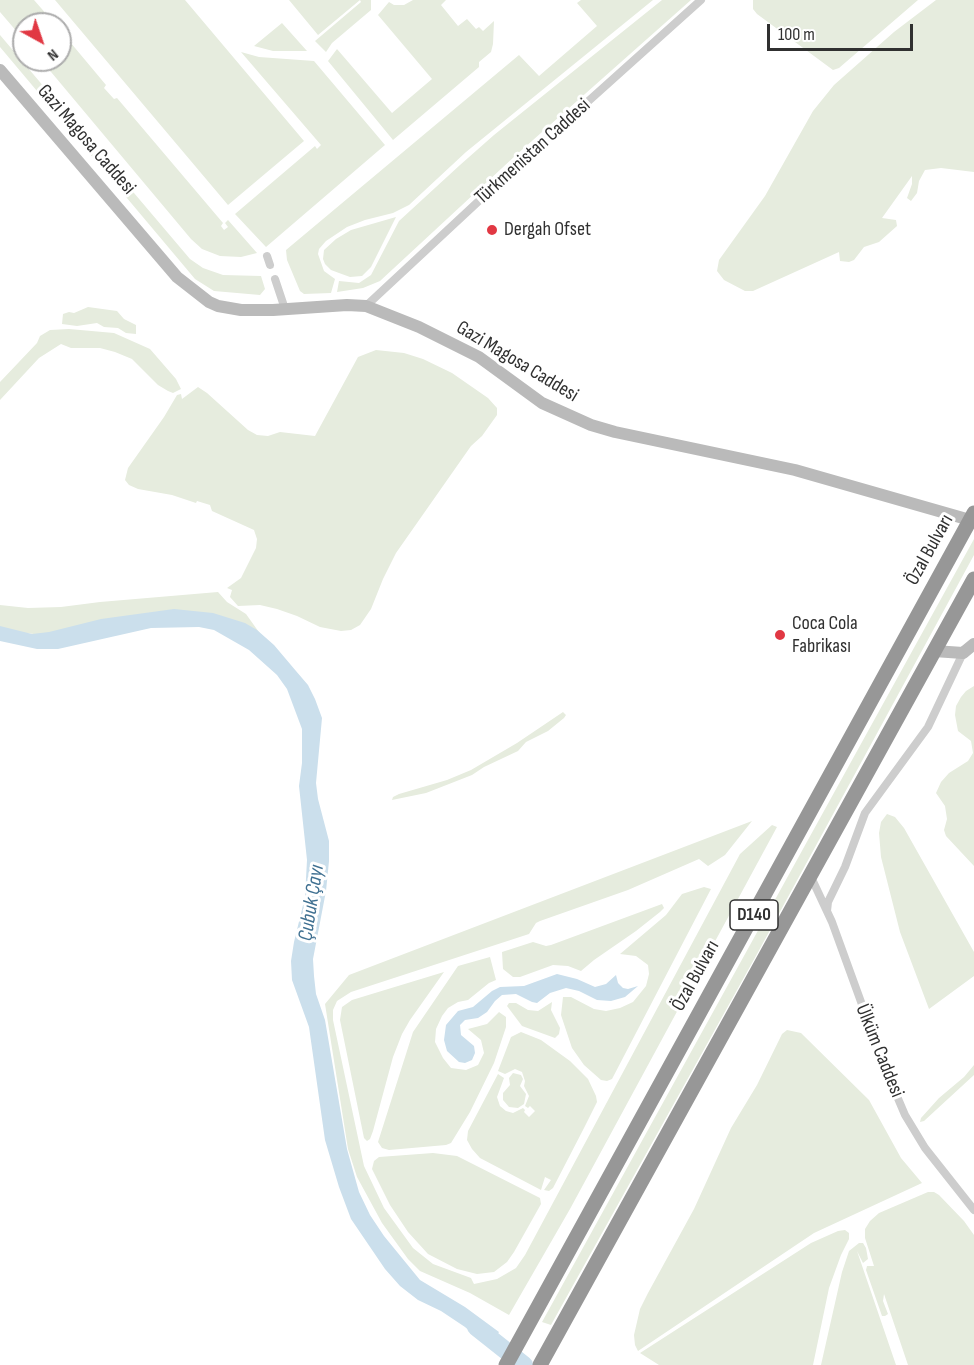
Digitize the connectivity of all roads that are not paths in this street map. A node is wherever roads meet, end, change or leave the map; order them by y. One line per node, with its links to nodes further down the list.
1 (701, 0): 6 (street, Türkmenistan Caddesi)
2 (0, 70): 7 (street, Gazi Magosa Caddesi)
3 (267, 256): 4 (street)
4 (270, 265)
5 (275, 279): 7 (street)
6 (366, 306): 7 (street, Gazi Magosa Caddesi); 8 (street, Gazi Magosa Caddesi)
7 (285, 309)
8 (972, 516): 16 (highway, Özal Bulvarı / D140)
9 (974, 579): 11 (highway, D140)
10 (974, 644): 12 (street)
11 (934, 651): 12 (street); 13 (highway, D140)
12 (963, 652): 14 (street)
13 (811, 877): 14 (street, Ülküm Caddesi); 17 (highway, D140)
14 (828, 912): 15 (street, Ülküm Caddesi)
15 (974, 1210)
16 (506, 1365)
17 (540, 1365)

